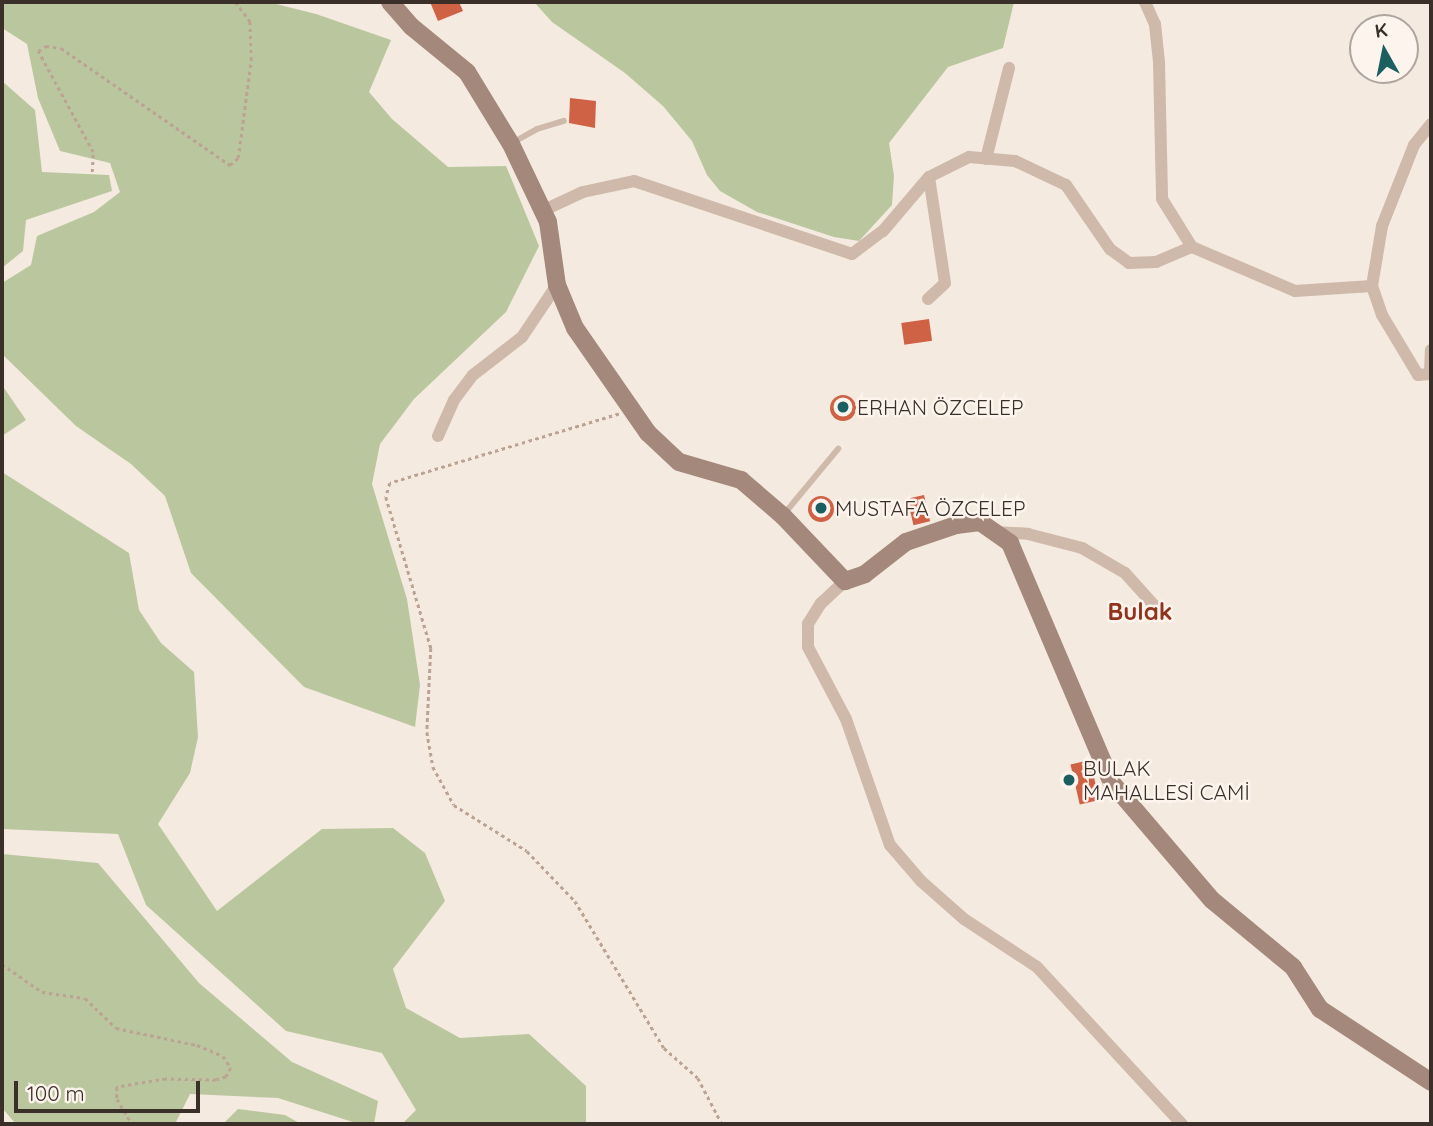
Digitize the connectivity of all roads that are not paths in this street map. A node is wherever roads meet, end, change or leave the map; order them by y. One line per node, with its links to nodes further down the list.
1 (390, 2): 6 (street)
2 (1145, 2): 10 (street)
3 (1009, 68): 7 (street)
4 (564, 121): 6 (lane)
5 (1431, 124): 12 (street)
6 (511, 144): 9 (street)
7 (986, 159): 8 (street); 10 (street)
8 (929, 177): 9 (street); 13 (street)
9 (542, 211): 11 (street)
10 (1192, 247): 12 (street)
11 (556, 285): 15 (street); 17 (street)
12 (1372, 286): 14 (street)
13 (928, 299)
14 (1431, 350)
15 (438, 436)
16 (838, 449): 17 (lane)
17 (783, 516): 19 (street)
18 (994, 532): 19 (street); 20 (street); 21 (street)
19 (845, 581): 22 (street)
20 (1153, 604)
21 (1431, 1082)
22 (1182, 1124)

